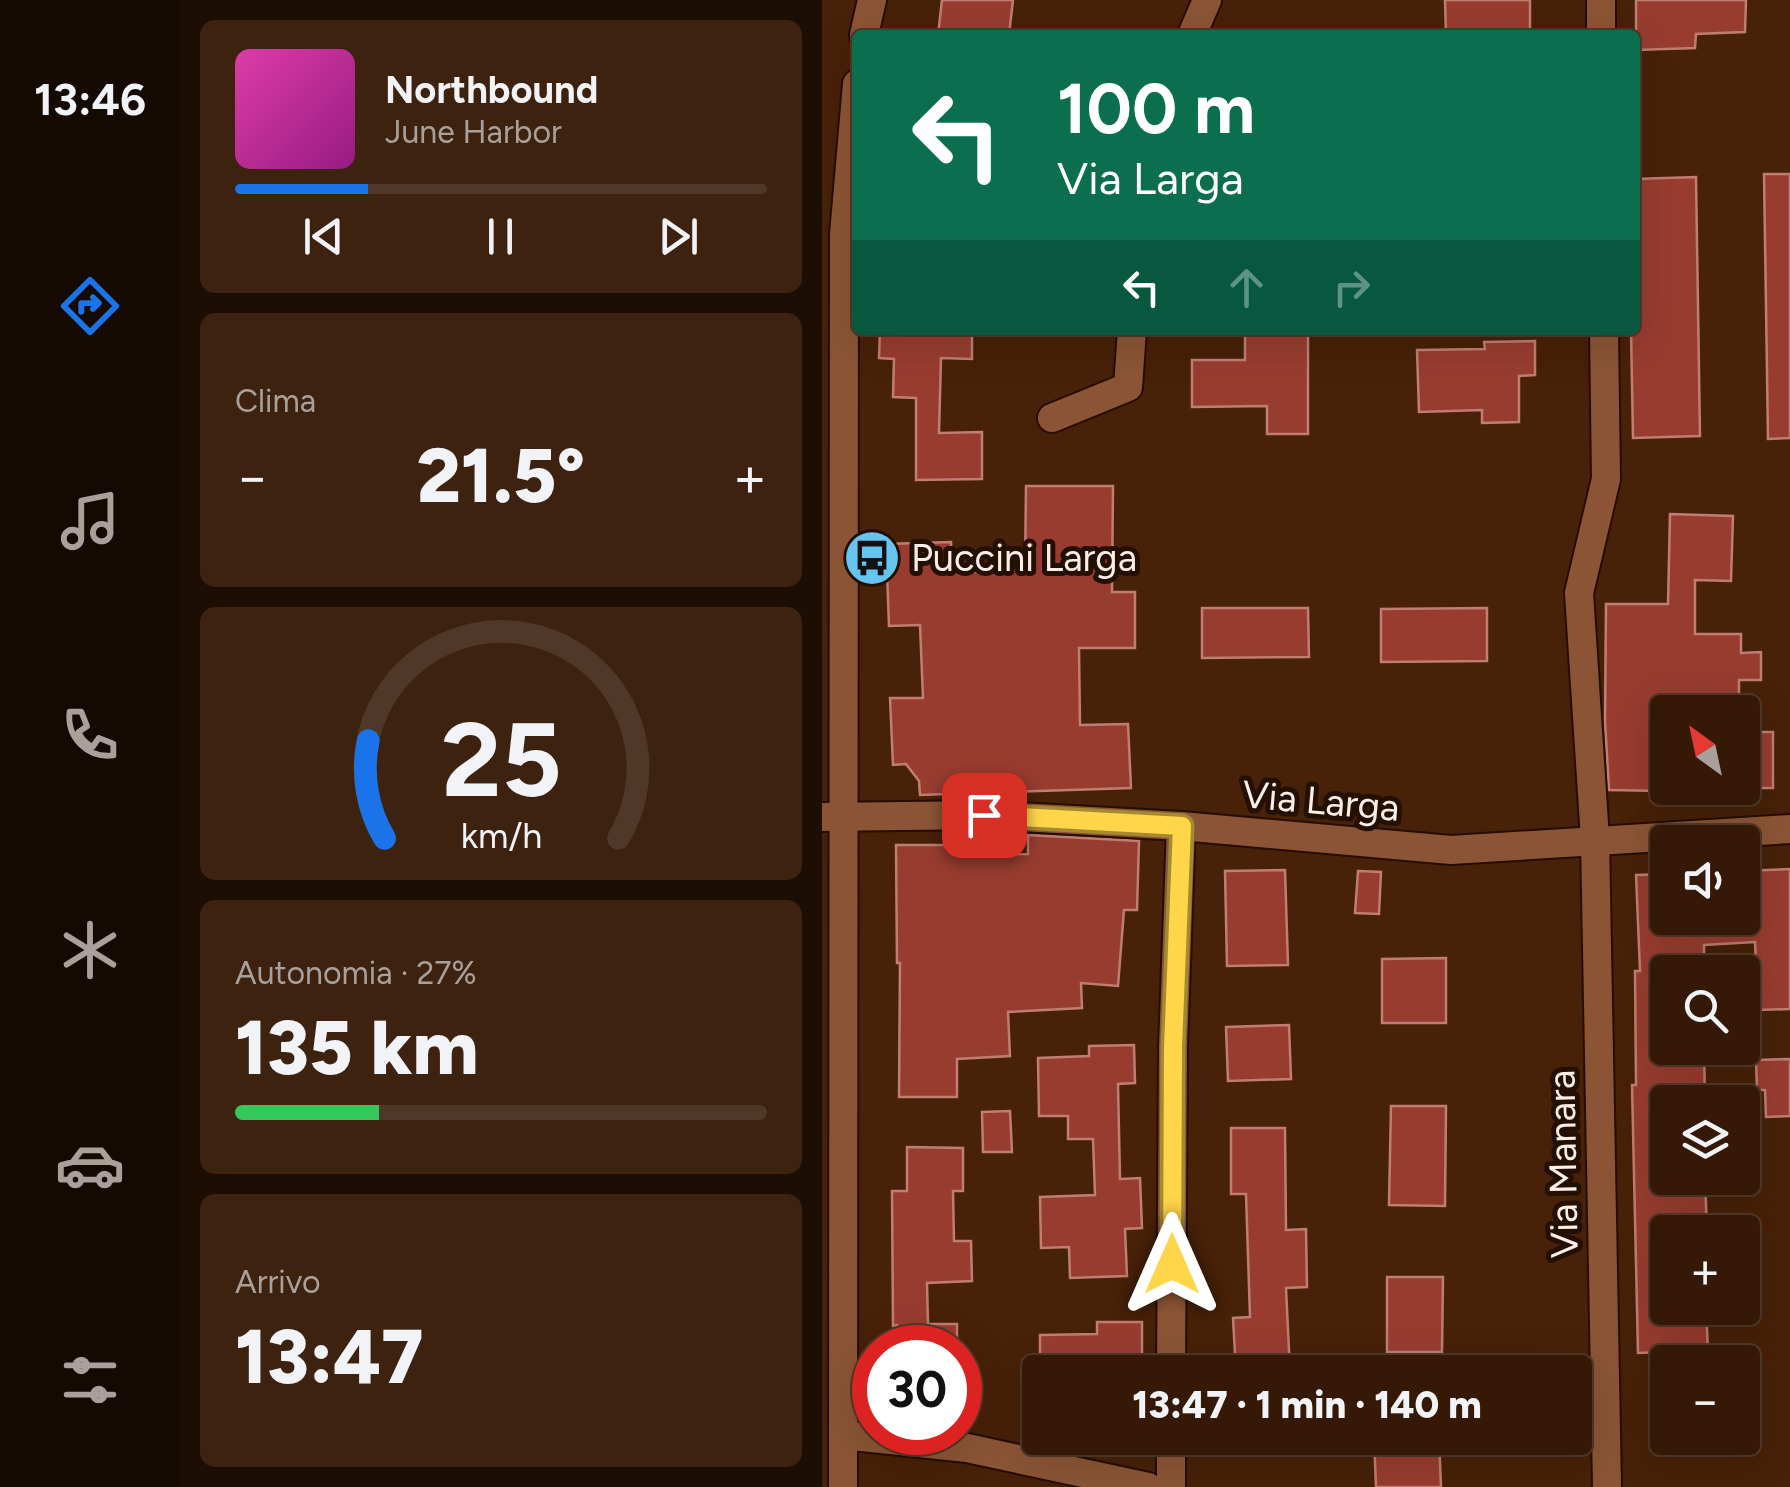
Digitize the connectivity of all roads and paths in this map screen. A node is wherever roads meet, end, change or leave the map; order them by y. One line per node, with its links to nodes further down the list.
1 (872, 0): 4 (street)
2 (1206, 0): 5 (street)
3 (1601, 0): 6 (street)
4 (865, 30)
5 (1194, 30)
6 (1601, 30)
7 (852, 142): 11 (street)
8 (1132, 335): 10 (street)
9 (1604, 335): 14 (street, Via Manara)
10 (1052, 418)
11 (834, 817): 12 (street, Via Larga); 16 (street)
12 (1182, 826): 14 (street, Via Larga); 15 (street)
13 (1790, 829): 14 (street, Via Larga)
14 (1594, 839): 21 (street, Via Manara)
15 (1171, 1355)
16 (842, 1435): 18 (street); 19 (street)
17 (1171, 1455): 20 (street)
18 (843, 1487)
19 (1148, 1487)
20 (1171, 1487)
21 (1607, 1487)

